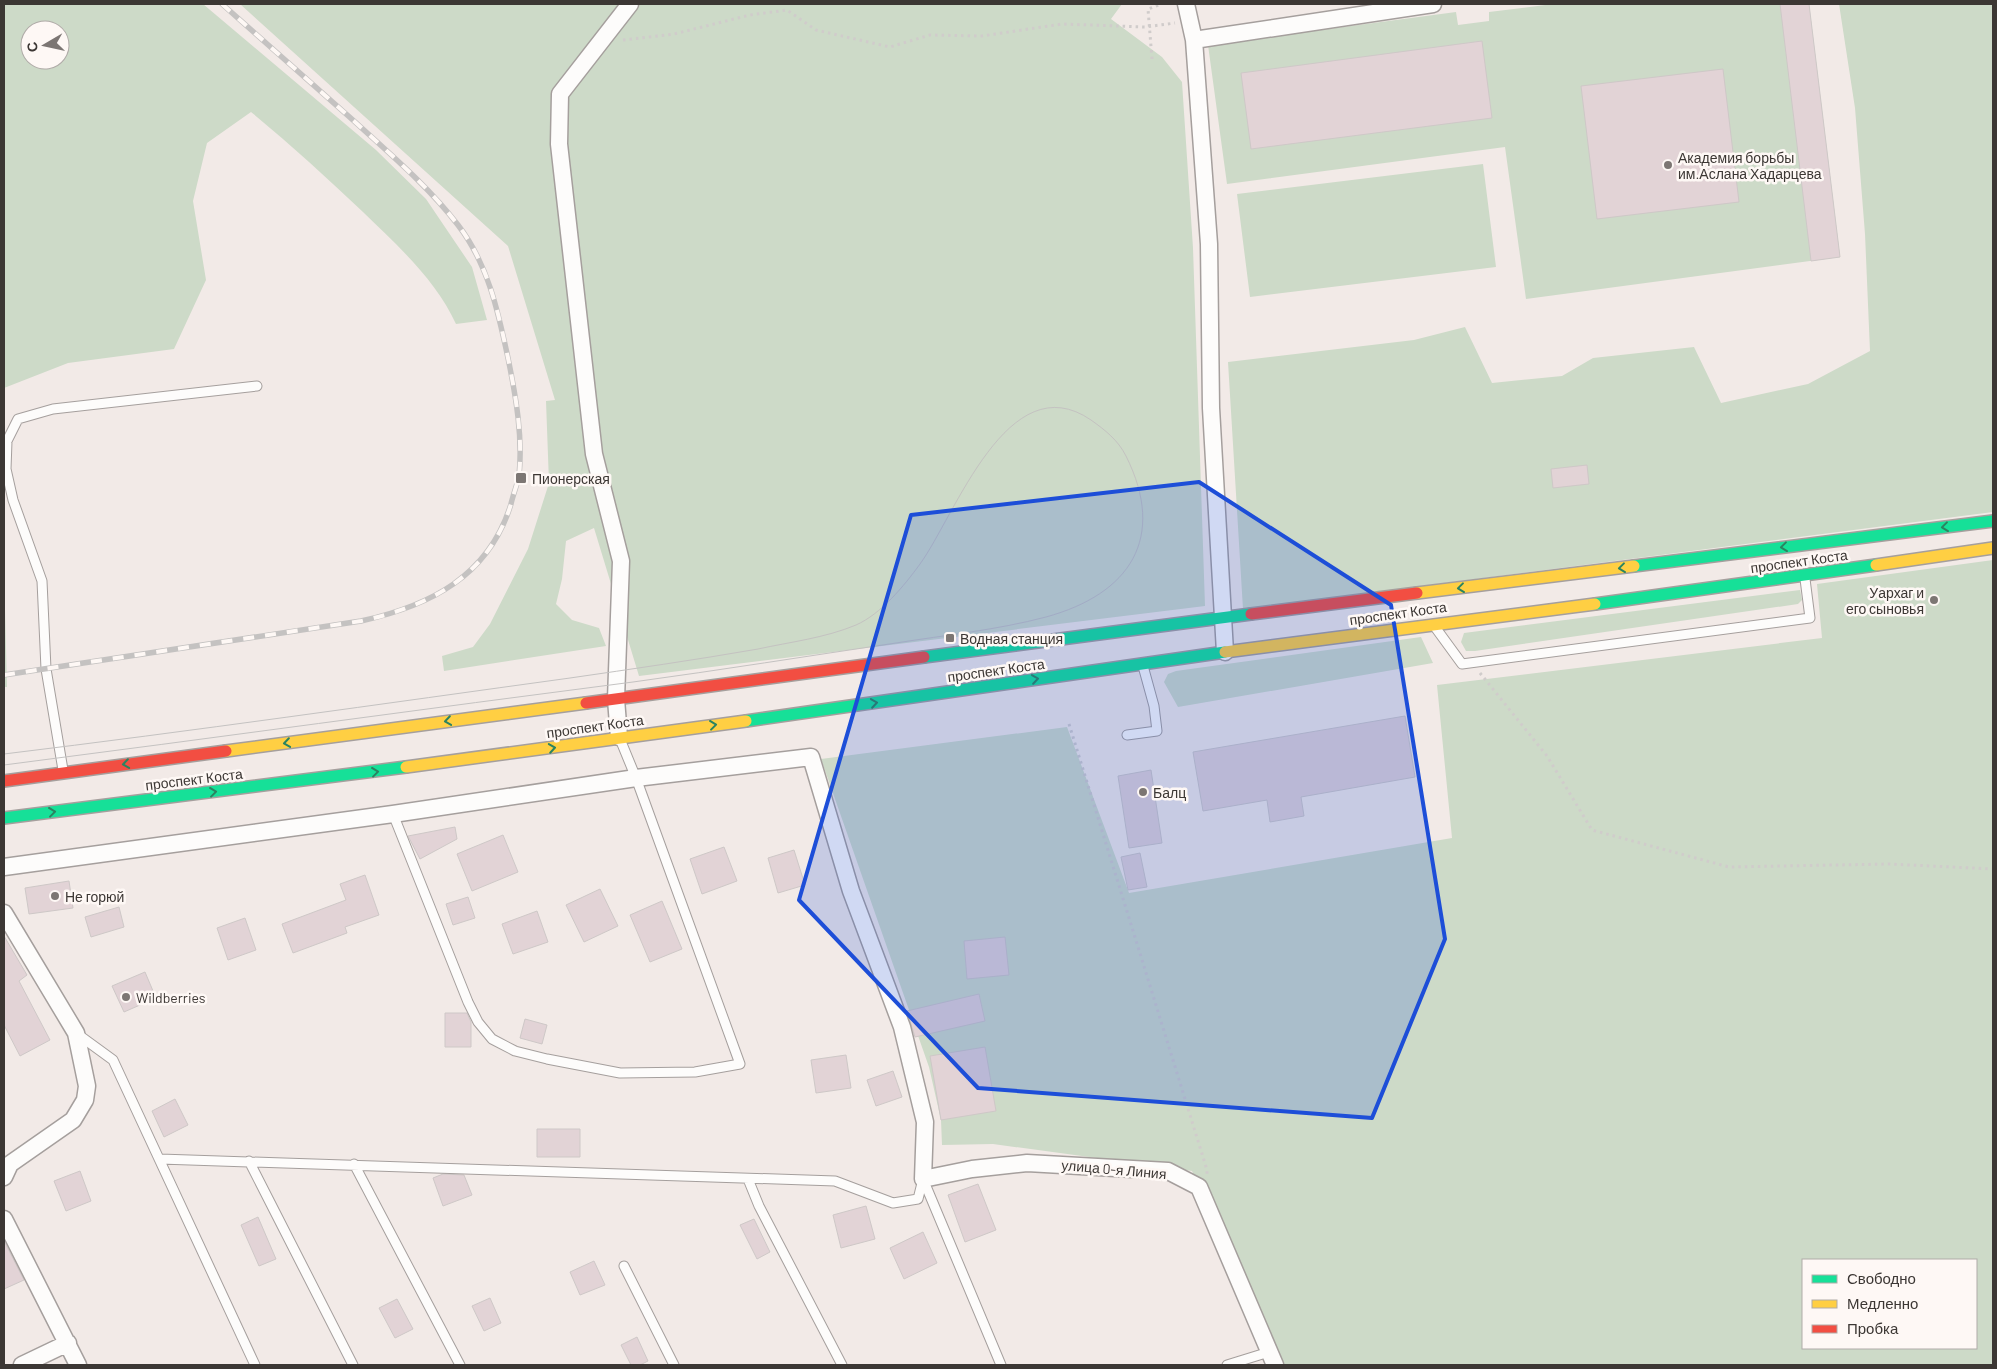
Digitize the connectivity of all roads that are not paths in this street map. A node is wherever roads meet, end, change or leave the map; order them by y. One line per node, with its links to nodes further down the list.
1 (630, 4): 13 (street)
2 (1186, 4): 4 (street)
3 (1433, 4): 4 (street)
4 (1194, 40): 9 (street)
5 (257, 386): 16 (lane)
6 (1993, 521): 9 (main road, проспект Коста, one-way to 9)
7 (1993, 548): 8 (main road, проспект Коста)
8 (1804, 576): 10 (main road, проспект Коста); 10 (lane)
9 (1224, 617): 11 (street); 13 (main road, проспект Коста)
10 (1433, 624): 11 (main road, проспект Коста)
11 (1225, 652): 12 (main road, проспект Коста)
12 (1142, 663): 14 (lane); 15 (main road, проспект Коста, one-way to 12)
13 (616, 699): 15 (street); 16 (main road, проспект Коста, one-way to 16)
14 (1127, 735)
15 (619, 737): 17 (lane); 20 (main road, проспект Коста, one-way to 15)
16 (63, 773): 18 (main road, проспект Коста)
17 (636, 778): 19 (street); 19 (lane); 29 (street)
18 (4, 782)
19 (393, 814): 21 (street)
20 (4, 818)
21 (4, 867)
22 (4, 914): 23 (street)
23 (76, 1033): 24 (lane); 27 (street)
24 (160, 1159): 25 (lane); 36 (lane)
25 (249, 1161): 26 (lane); 37 (lane)
26 (354, 1164): 28 (lane); 38 (lane)
27 (4, 1177)
28 (748, 1179): 29 (lane); 40 (lane)
29 (923, 1179): 33 (street, улица 0-я Линия); 41 (lane)
30 (4, 1219): 32 (street)
31 (624, 1266): 39 (lane)
32 (68, 1344): 34 (street); 35 (street)
33 (1272, 1359): 42 (lane)
34 (22, 1365)
35 (78, 1365)
36 (256, 1365)
37 (353, 1365)
38 (460, 1365)
39 (674, 1365)
40 (842, 1365)
41 (1001, 1365)
42 (1227, 1365)

